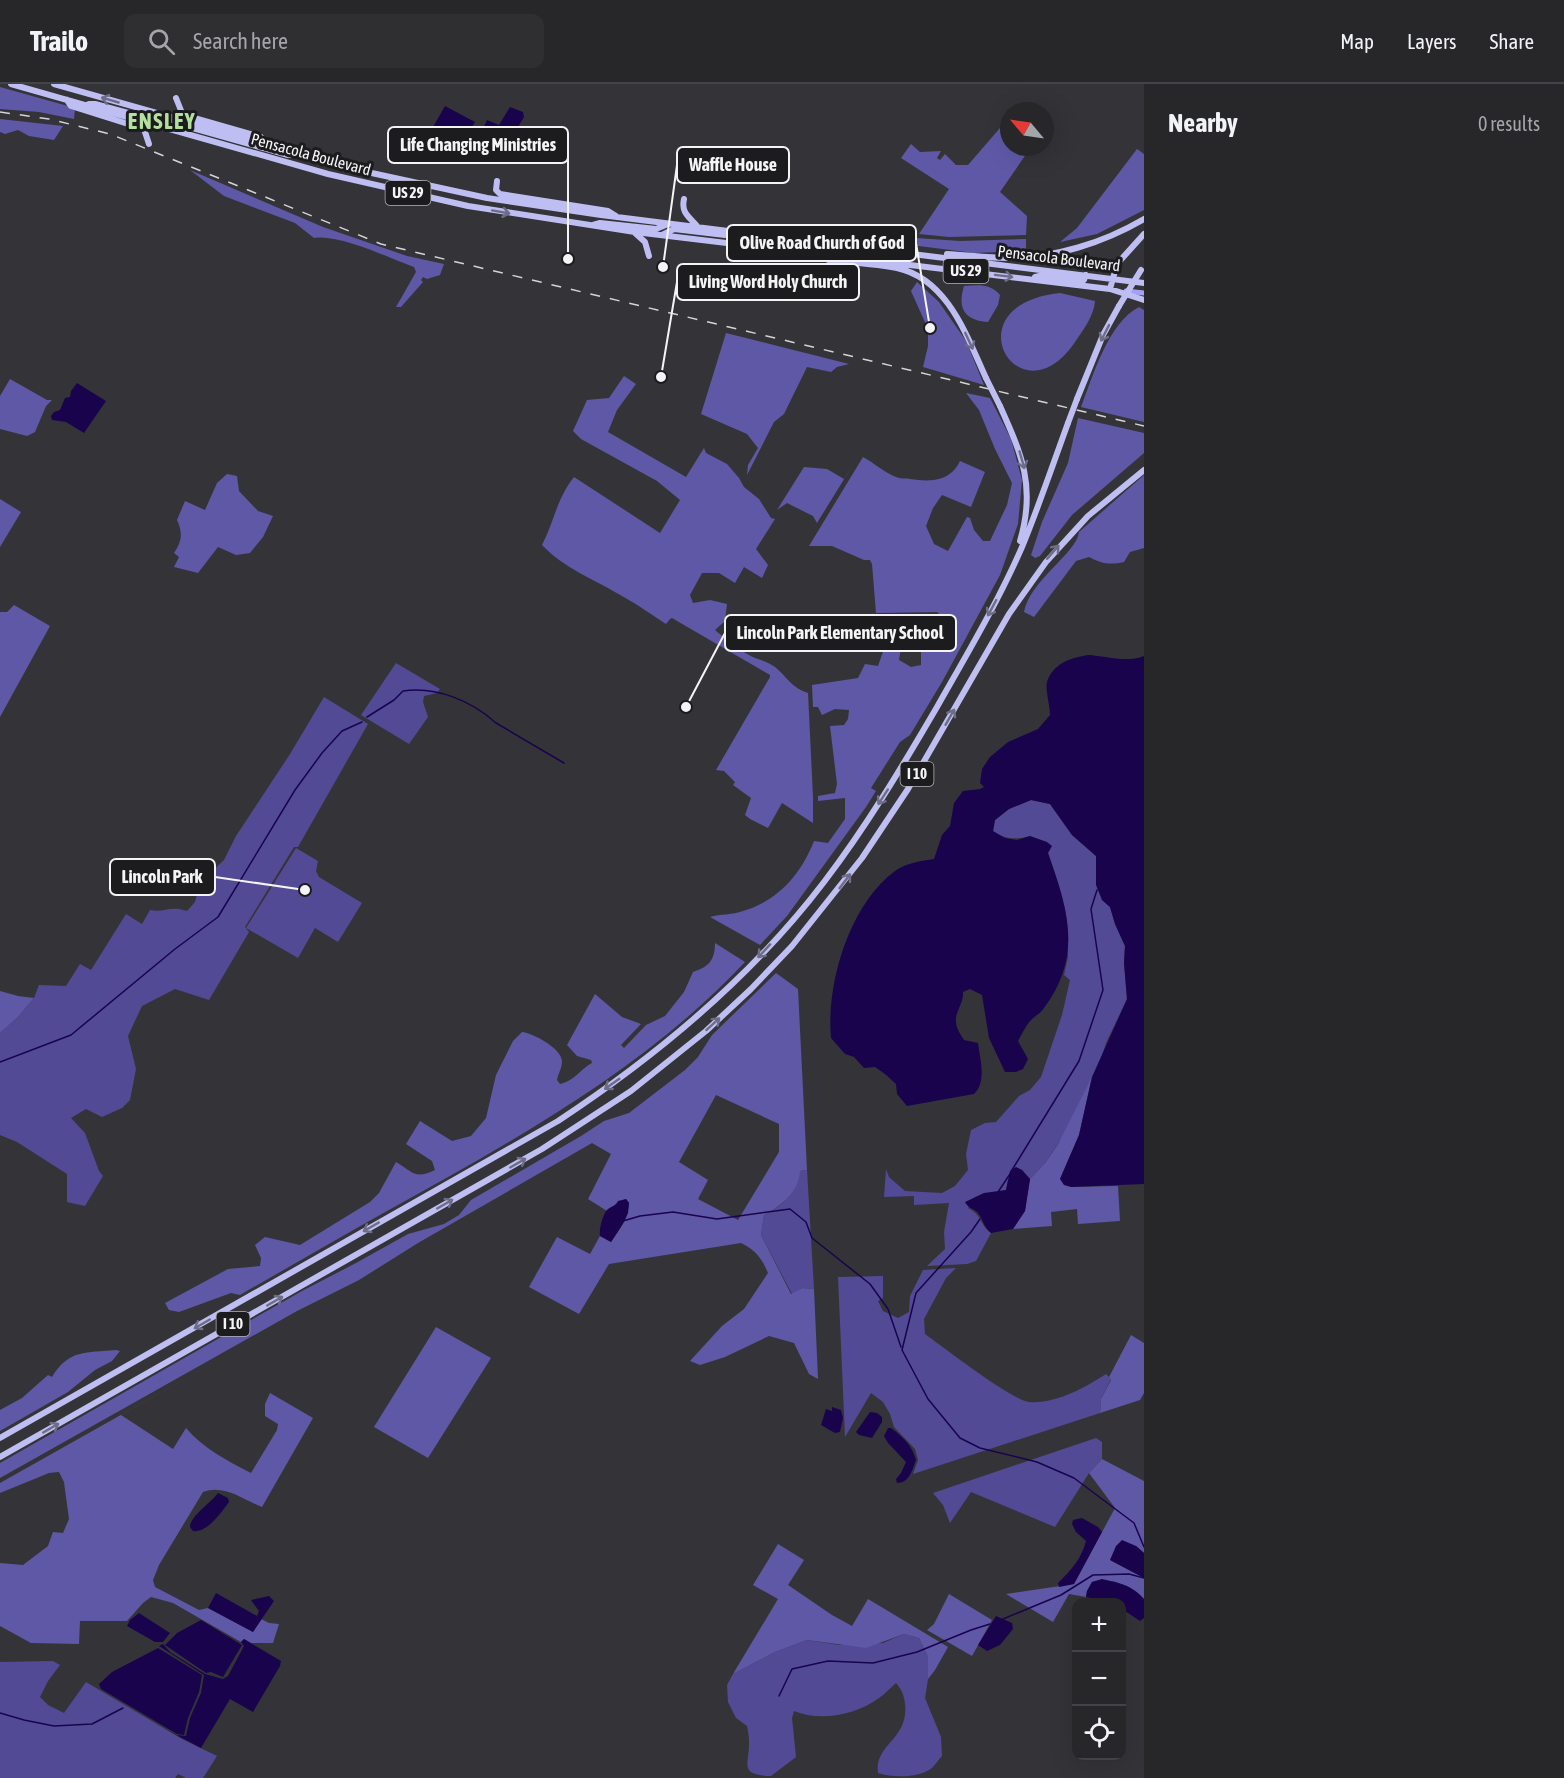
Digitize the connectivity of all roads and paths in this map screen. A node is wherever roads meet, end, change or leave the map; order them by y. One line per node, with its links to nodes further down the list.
1 (11, 84): 4 (highway, Pensacola Boulevard / US 29)
2 (54, 84): 6 (highway, Pensacola Boulevard / US 29, one-way to 2)
3 (176, 98): 9 (highway)
4 (66, 100): 5 (highway, Pensacola Boulevard / US 29); 8 (highway)
5 (83, 105): 6 (highway); 7 (highway, Pensacola Boulevard / US 29)
6 (165, 116): 9 (highway, Pensacola Boulevard / US 29)
7 (159, 126): 10 (highway); 12 (highway, Pensacola Boulevard / US 29)
8 (148, 144)
9 (269, 145): 10 (highway, Pensacola Boulevard / US 29)
10 (295, 153): 13 (highway, Pensacola Boulevard / US 29)
11 (497, 181): 15 (highway)
12 (418, 196): 13 (highway); 18 (highway, Pensacola Boulevard / US 29, one-way to 18)
13 (487, 198): 15 (highway, Pensacola Boulevard / US 29)
14 (684, 199): 19 (highway)
15 (619, 218): 17 (highway, Pensacola Boulevard / US 29)
16 (1144, 219): 24 (highway)
17 (668, 224): 18 (highway); 19 (highway, Pensacola Boulevard / US 29)
18 (588, 226): 20 (highway, Pensacola Boulevard / US 29)
19 (697, 226): 23 (highway, Pensacola Boulevard / US 29)
20 (635, 232): 22 (highway, Pensacola Boulevard / US 29); 26 (highway)
21 (1144, 234): 30 (highway)
22 (661, 235): 23 (highway); 25 (highway, Pensacola Boulevard / US 29)
23 (801, 240): 24 (highway, Pensacola Boulevard / US 29)
24 (885, 250): 25 (highway); 28 (highway, Pensacola Boulevard / US 29)
25 (821, 254): 29 (highway, Pensacola Boulevard / US 29, one-way to 29); 36 (highway, one-way to 36, bridge)
26 (649, 256)
27 (1143, 268): 36 (highway, I 10, one-way to 36, bridge)
28 (1086, 275): 29 (highway); 30 (highway, Pensacola Boulevard / US 29)
29 (1029, 279): 32 (highway, Pensacola Boulevard / US 29)
30 (1112, 279): 31 (highway, Pensacola Boulevard / US 29); 32 (highway)
31 (1144, 283)
32 (1110, 289): 33 (main road, Pensacola Boulevard / US 29); 34 (highway)
33 (1144, 293)
34 (1144, 300)
35 (1144, 470): 38 (highway, I 10, one-way to 35)
36 (1016, 560): 37 (highway, I 10, one-way to 37)
37 (0, 1438)
38 (0, 1457)

